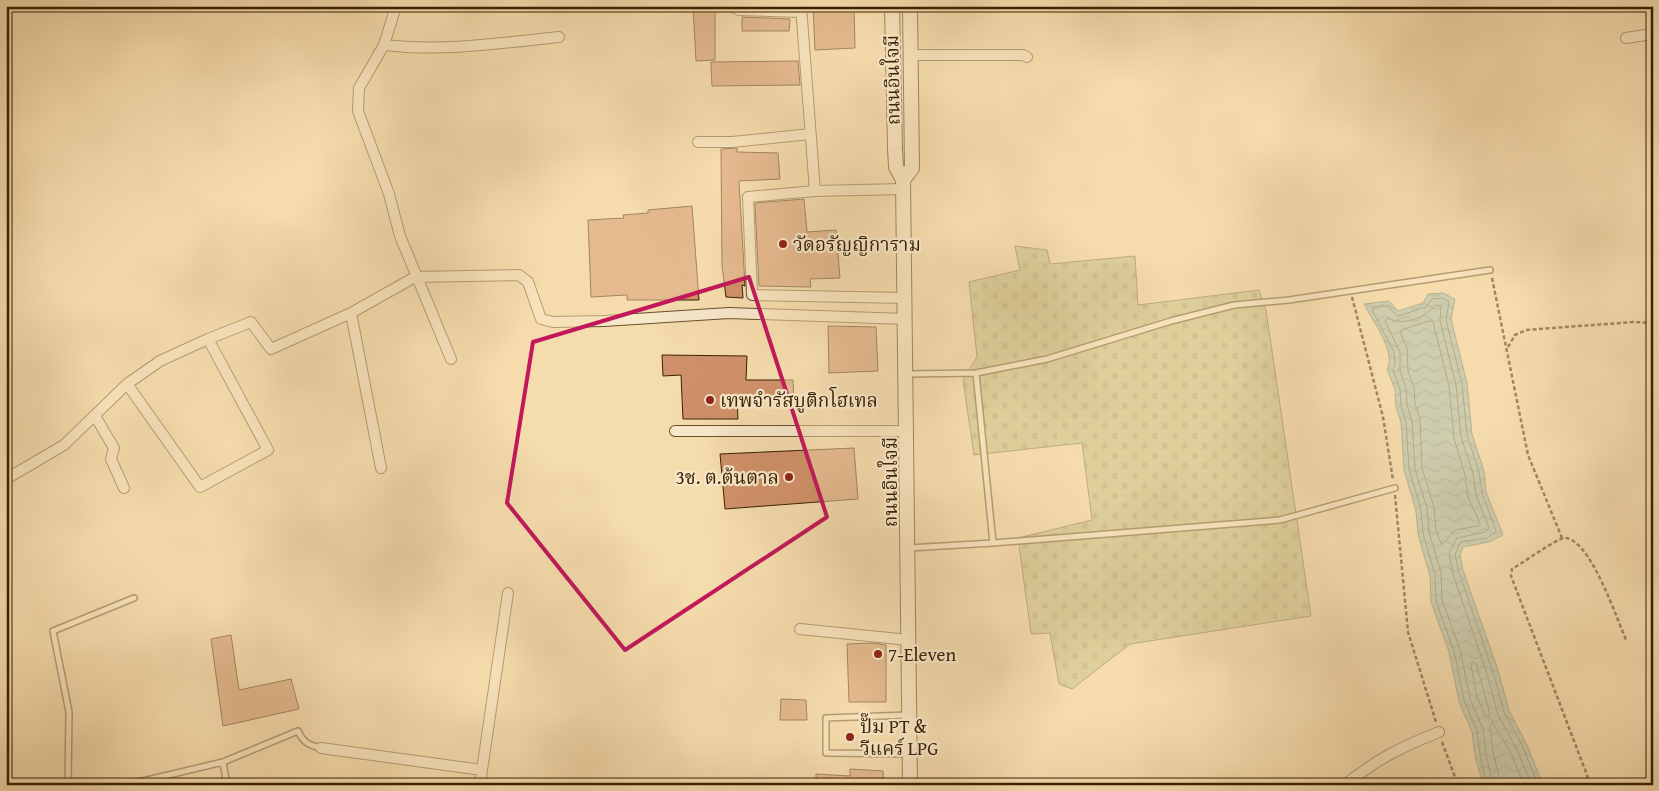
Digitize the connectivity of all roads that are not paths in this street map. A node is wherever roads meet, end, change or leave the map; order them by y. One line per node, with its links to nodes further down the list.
1 (396, 6): 9 (street)
2 (731, 6): 5 (street)
3 (892, 6): 14 (main road, ถนนอินใจมี)
4 (910, 6): 10 (main road, ถนนอินใจมี)
5 (801, 9): 12 (street)
6 (1653, 34): 8 (street)
7 (559, 36): 9 (street)
8 (1626, 38)
9 (384, 45): 17 (street)
10 (911, 55): 11 (street); 14 (main road, ถนนอินใจมี)
11 (1027, 57)
12 (810, 134): 13 (street); 15 (street)
13 (698, 142)
14 (903, 184): 15 (street); 18 (main road, ถนนอินใจมี)
15 (815, 191): 18 (street)
16 (1490, 270): 23 (lane)
17 (415, 277): 19 (street); 20 (street); 22 (street)
18 (906, 298): 20 (main road, ถนนอินใจมี)
19 (351, 313): 21 (street); 29 (street)
20 (906, 319): 24 (main road, ถนนอินใจมี)
21 (208, 339): 25 (street); 25 (street)
22 (450, 359)
23 (976, 373): 24 (lane); 33 (lane)
24 (907, 374): 28 (main road, ถนนอินใจมี)
25 (127, 384): 26 (street)
26 (95, 416): 30 (street); 31 (street)
27 (675, 431): 28 (street)
28 (908, 431): 34 (main road, ถนนอินใจมี)
29 (381, 468)
30 (6, 479)
31 (124, 488)
32 (1395, 488): 33 (lane)
33 (992, 544): 34 (lane)
34 (909, 548): 38 (main road, ถนนอินใจมี)
35 (508, 593): 44 (street)
36 (134, 598): 45 (lane)
37 (800, 630): 38 (street)
38 (910, 640): 39 (main road, ถนนอินใจมี)
39 (910, 715): 42 (main road, ถนนอินใจมี); 42 (lane)
40 (1439, 732): 50 (street)
41 (320, 748): 43 (lane); 44 (street)
42 (910, 752): 49 (main road, ถนนอินใจมี)
43 (223, 762): 46 (lane); 47 (lane)
44 (482, 770): 48 (street)
45 (68, 785)
46 (126, 785)
47 (227, 785)
48 (480, 785)
49 (910, 785)
50 (1345, 785)

